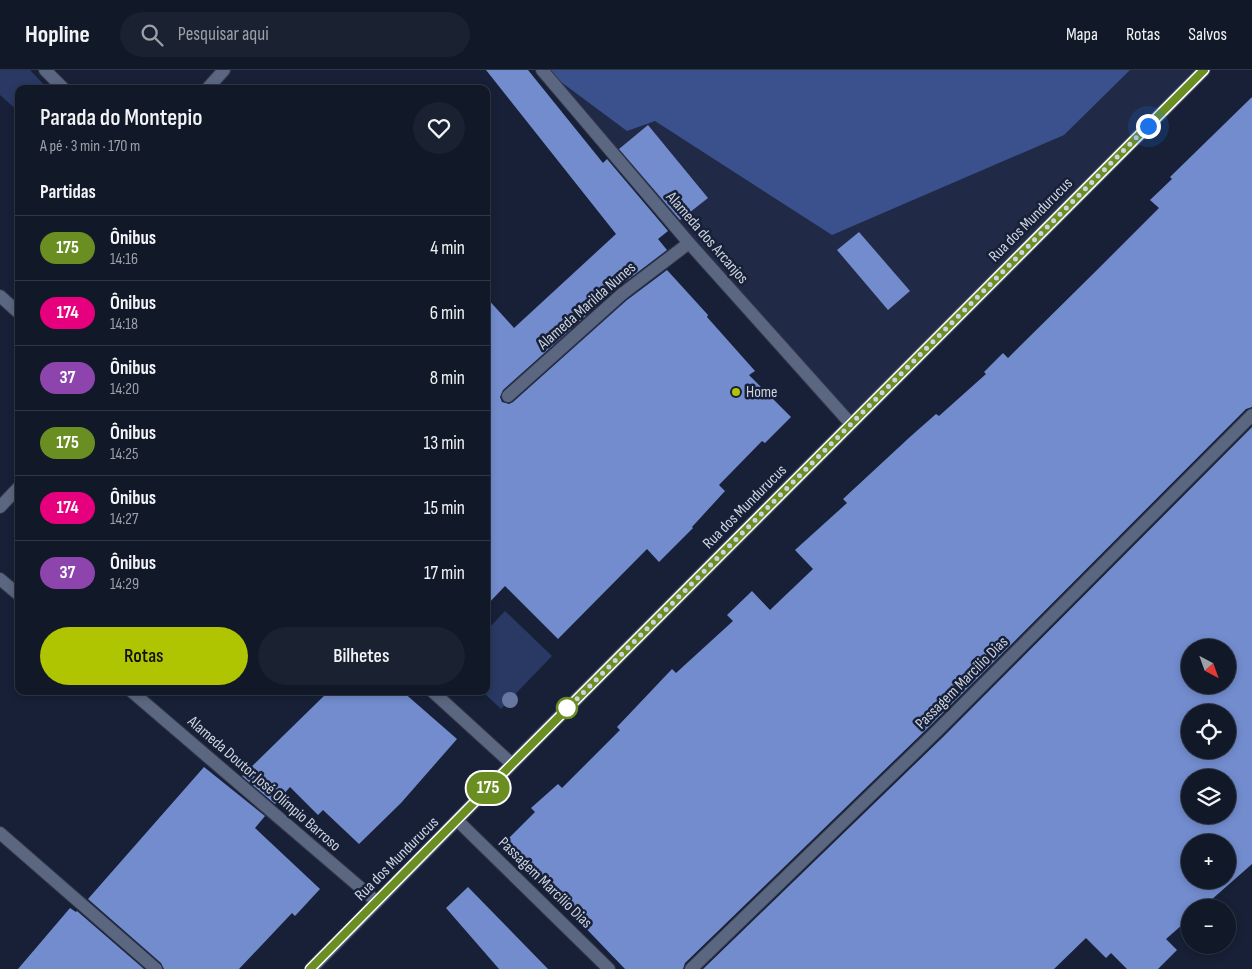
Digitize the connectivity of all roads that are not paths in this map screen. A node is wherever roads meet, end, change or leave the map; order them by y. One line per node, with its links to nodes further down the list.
1 (45, 70): 5 (street)
2 (224, 70): 6 (street)
3 (542, 70): 7 (street, Alameda dos Arcanjos)
4 (1204, 70): 12 (street, Rua dos Mundurucus)
5 (60, 85)
6 (211, 85)
7 (689, 243): 10 (street, Alameda Marilda Nunes); 12 (street, Alameda dos Arcanjos)
8 (0, 296): 9 (street)
9 (15, 305)
10 (508, 396)
11 (1252, 414): 26 (street, Passagem Marcílio Dias)
12 (851, 424): 19 (street, Rua dos Mundurucus)
13 (15, 491): 14 (street)
14 (0, 507)
15 (0, 579): 16 (street)
16 (15, 592)
17 (136, 695): 22 (street, Alameda Doutor José Olímpio Barroso)
18 (436, 695): 19 (street)
19 (512, 764): 20 (street, Rua dos Mundurucus)
20 (458, 821): 22 (street, Rua dos Mundurucus); 25 (street, Passagem Marcílio Dias)
21 (0, 833): 23 (street)
22 (376, 901): 24 (street, Rua dos Mundurucus)
23 (156, 969)
24 (310, 969)
25 (610, 969)
26 (691, 969)

